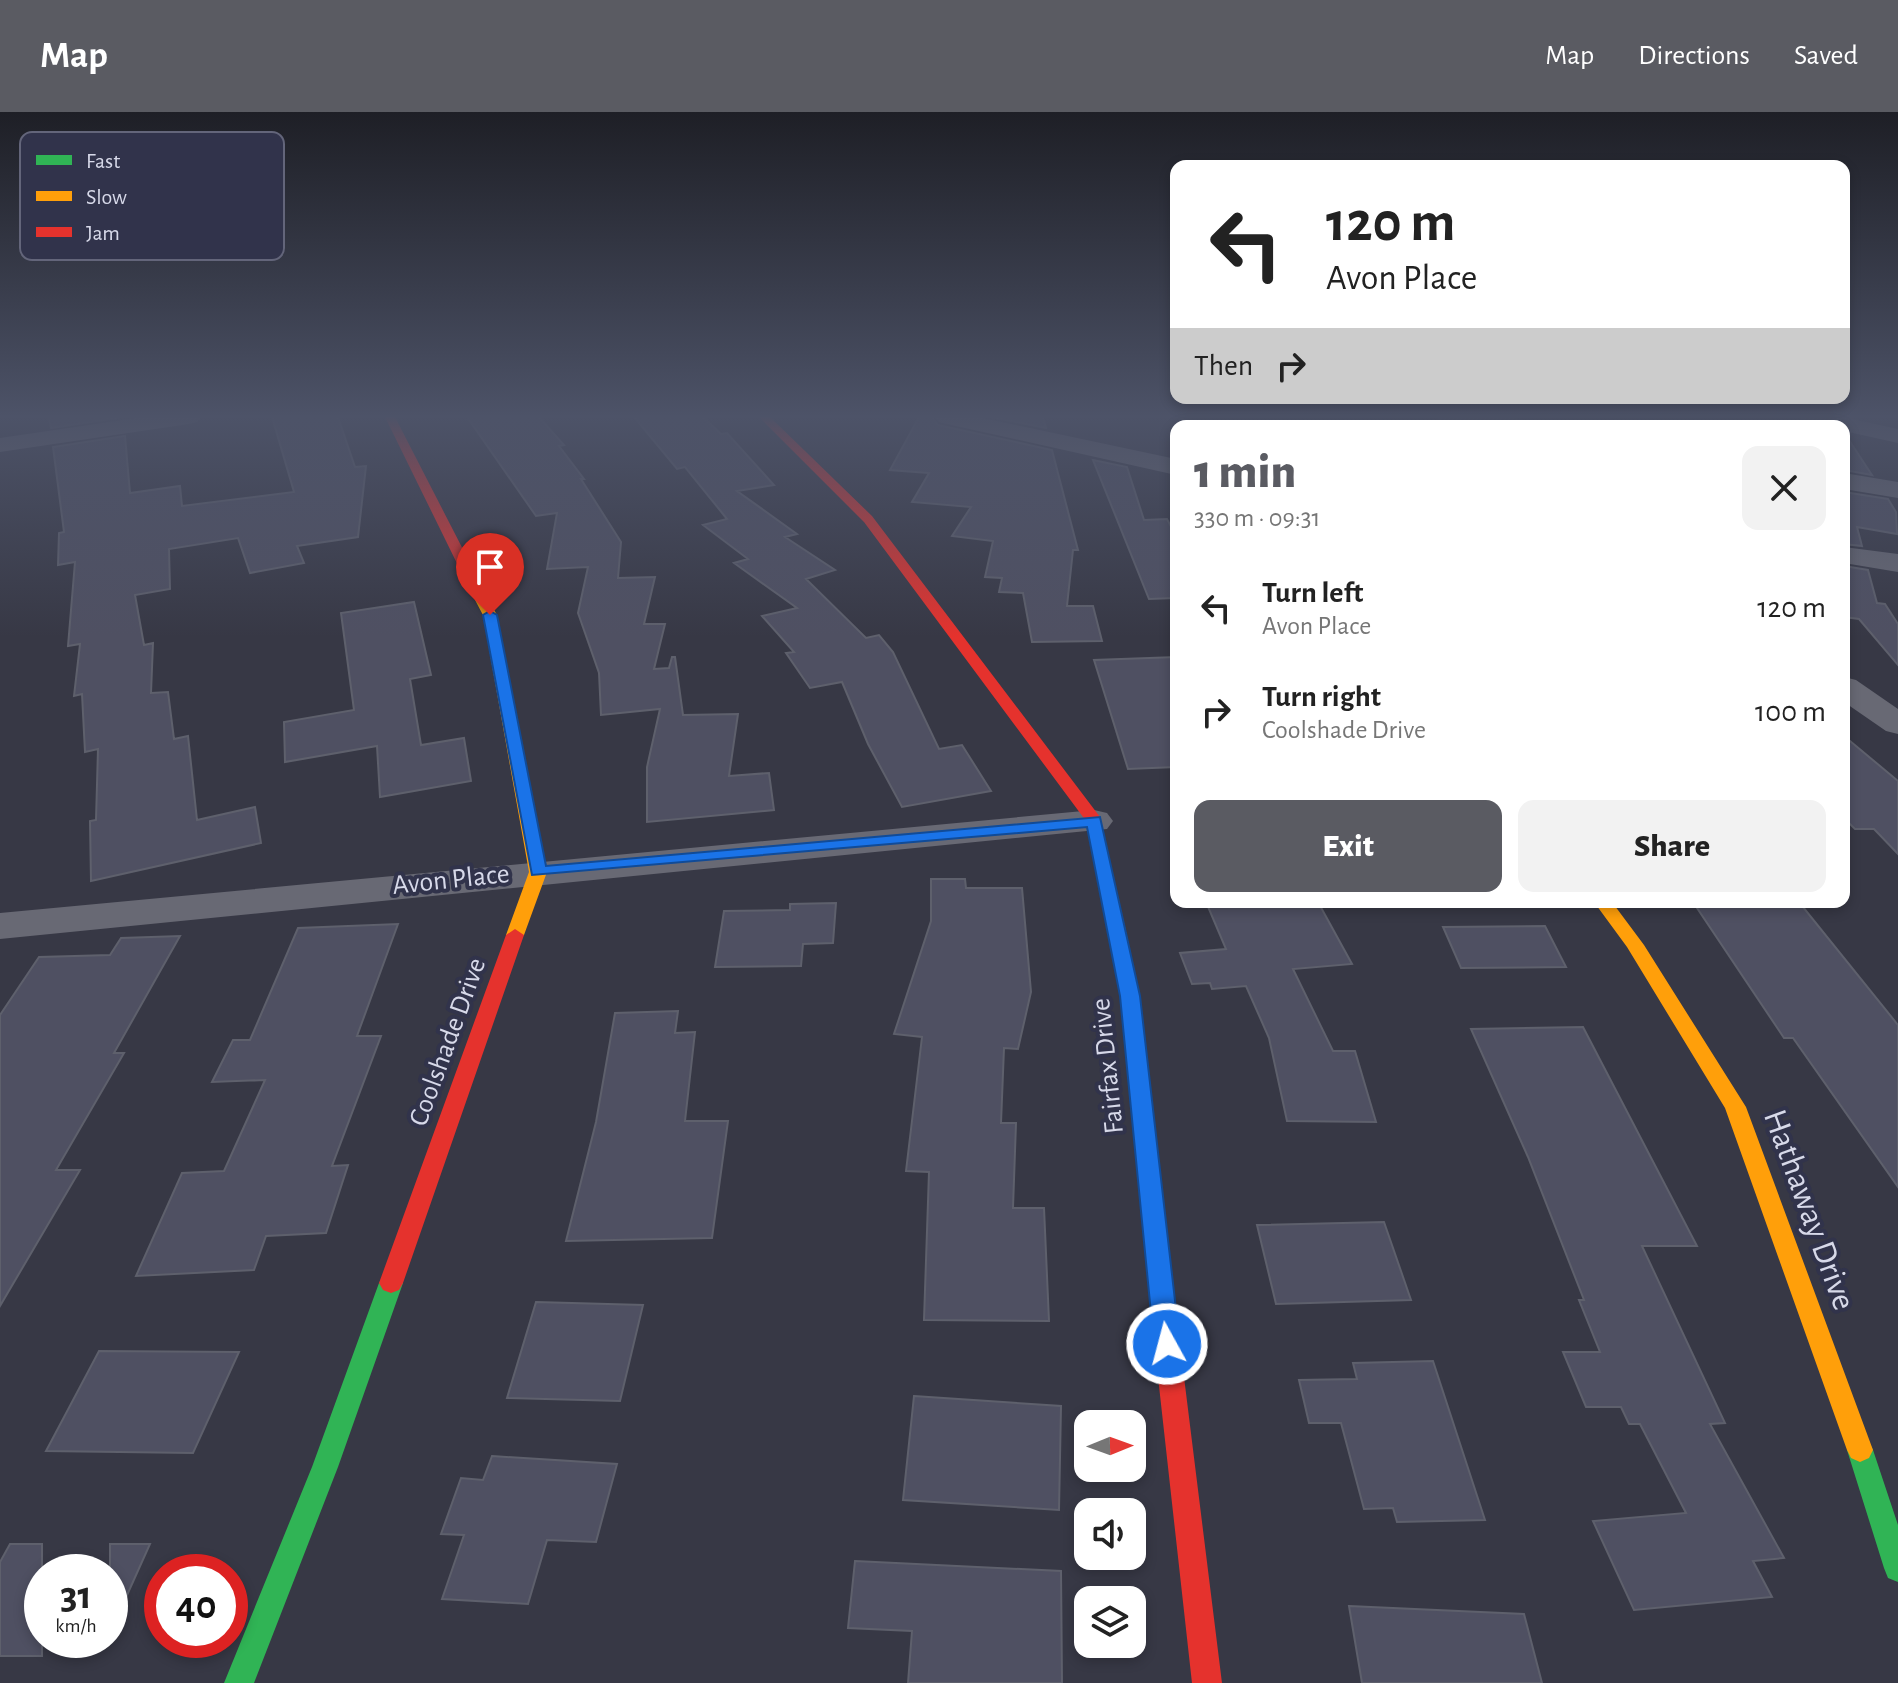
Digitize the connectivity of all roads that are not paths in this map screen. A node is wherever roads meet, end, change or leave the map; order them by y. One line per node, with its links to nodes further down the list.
1 (427, 490): 8 (street)
2 (840, 490): 7 (street, Fairfax Drive)
3 (1850, 556): 4 (street)
4 (1898, 563)
5 (1850, 691): 6 (street)
6 (1898, 724)
7 (1094, 821): 8 (street, Avon Place); 13 (street, Fairfax Drive)
8 (538, 872): 10 (street, Avon Place); 12 (street, Coolshade Drive)
9 (1607, 908): 11 (street, Hathaway Drive)
10 (0, 926)
11 (1898, 1568)
12 (239, 1683)
13 (1207, 1683)

